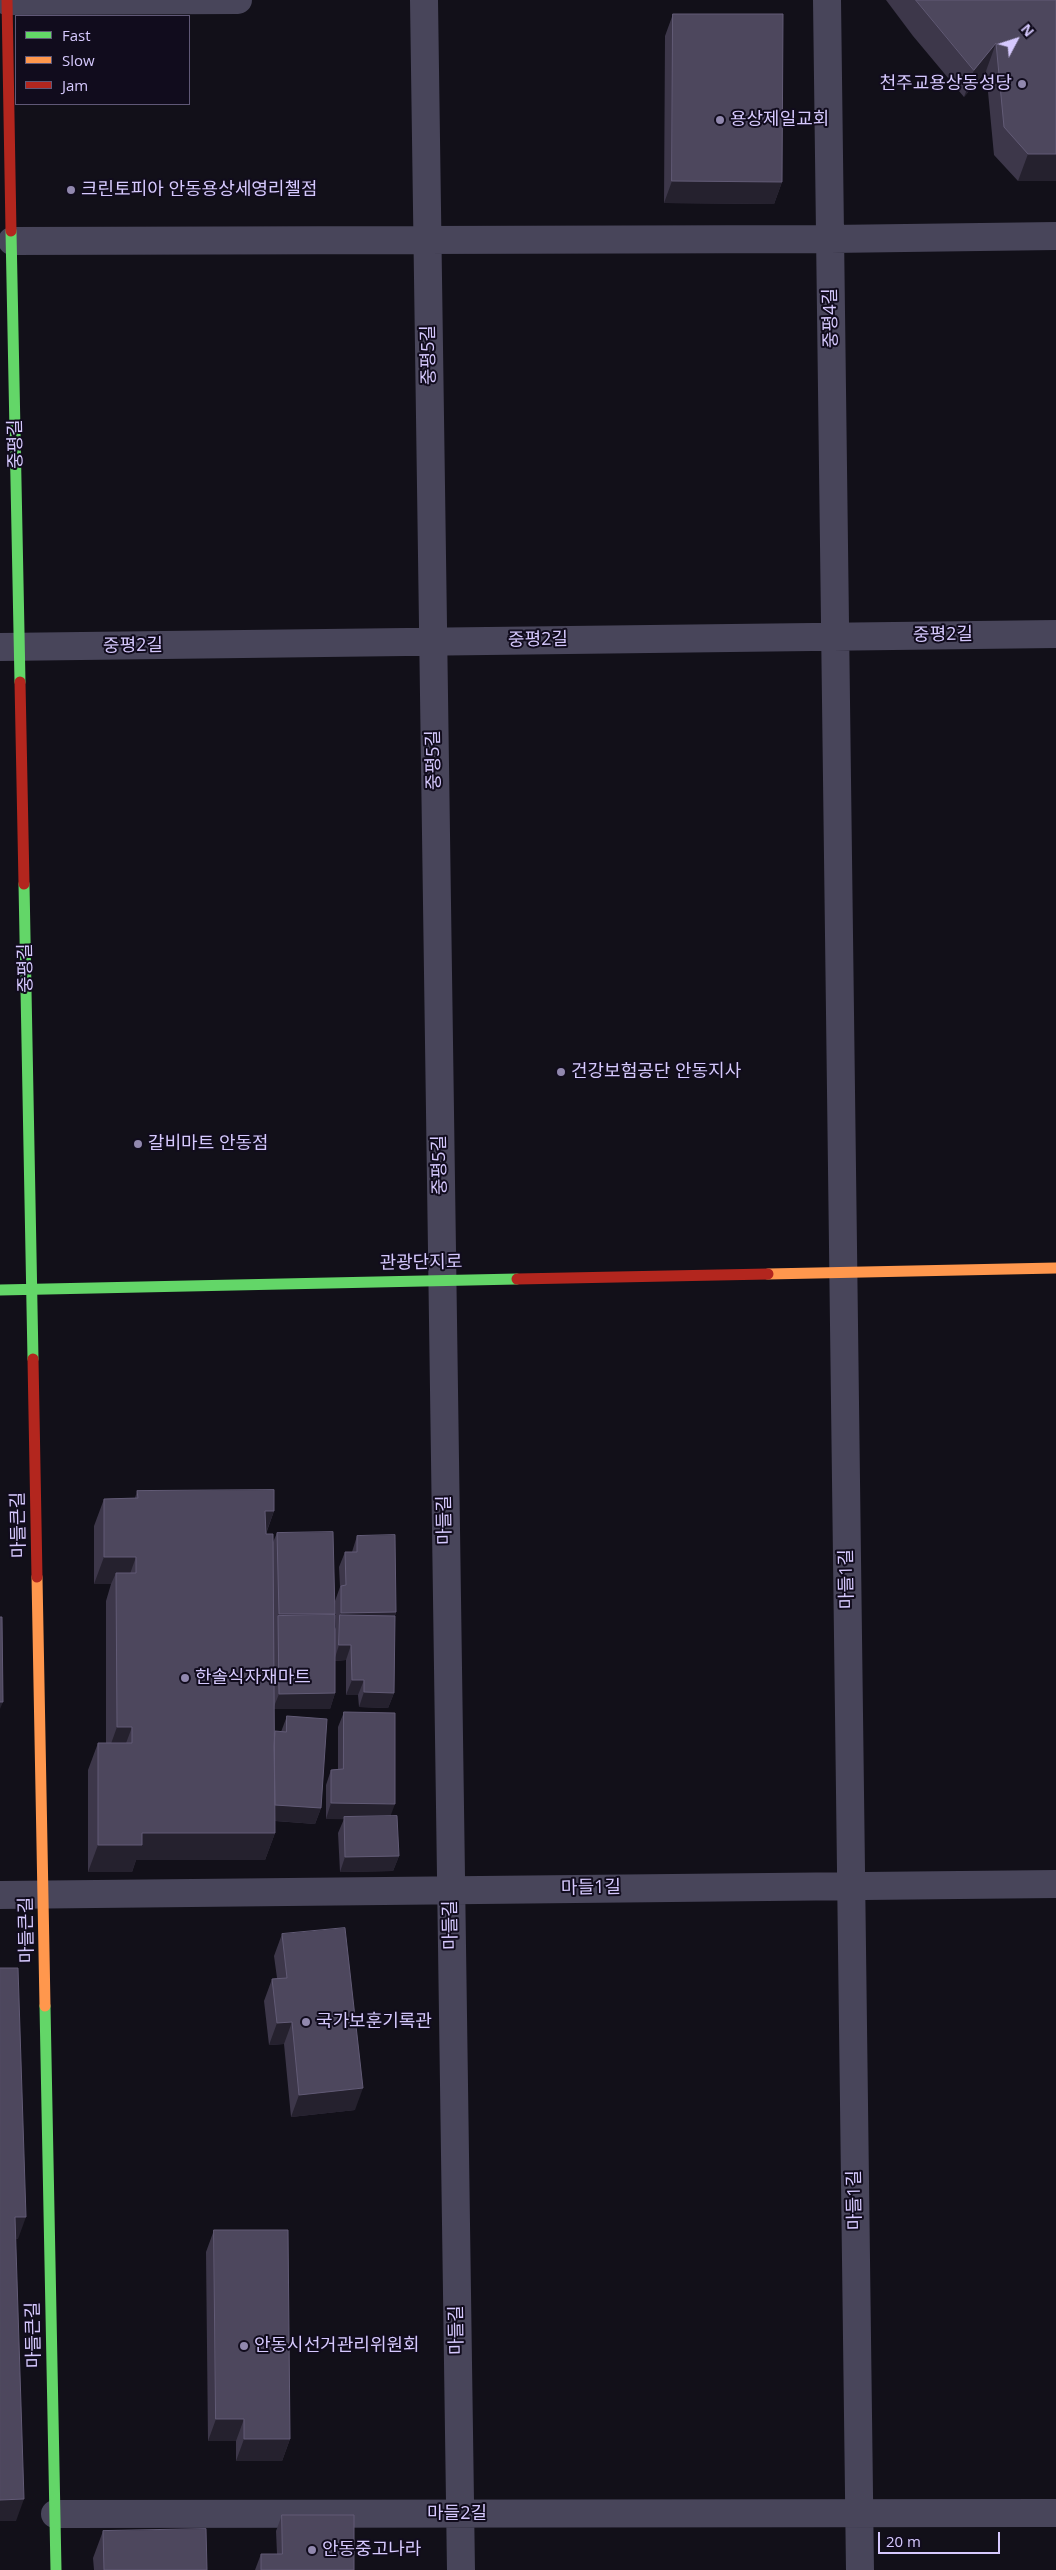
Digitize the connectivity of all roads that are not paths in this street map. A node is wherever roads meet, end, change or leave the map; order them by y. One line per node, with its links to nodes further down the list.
1 (238, 0): 4 (street)
2 (424, 0): 7 (street, 중평5길)
3 (827, 0): 6 (street, 중평4길)
4 (8, 1): 8 (street, 중평길)
5 (1056, 236): 6 (street)
6 (830, 239): 7 (street); 10 (street, 중평4길)
7 (427, 240): 8 (street); 11 (street, 중평5길)
8 (12, 241): 12 (street, 중평길)
9 (1056, 634): 10 (street, 중평2길)
10 (835, 637): 11 (street, 중평2길); 14 (street, 중평4길)
11 (432, 642): 12 (street, 중평2길); 15 (street, 중평5길)
12 (10, 647): 16 (street, 중평길)
13 (1056, 1268): 14 (street, 관광단지로)
14 (843, 1272): 15 (street, 관광단지로); 19 (street, 마들1길)
15 (442, 1280): 16 (street, 관광단지로); 20 (street, 마들길)
16 (32, 1289): 17 (street, 관광단지로); 22 (street, 마들큰길)
17 (0, 1290)
18 (1056, 1884): 19 (street, 마들1길)
19 (851, 1886): 20 (street, 마들1길); 23 (street, 마들1길)
20 (451, 1890): 22 (street, 마들1길); 26 (street, 마들길)
21 (0, 1895): 22 (street, 마들1길)
22 (44, 1895): 25 (street, 마들큰길)
23 (859, 2513): 24 (street, 마들2길); 26 (street, 마들2길); 29 (street)
24 (1056, 2513)
25 (55, 2514): 26 (street, 마들2길); 27 (street, 마들큰길)
26 (460, 2514): 28 (street, 마들길)
27 (56, 2570)
28 (461, 2570)
29 (860, 2570)

